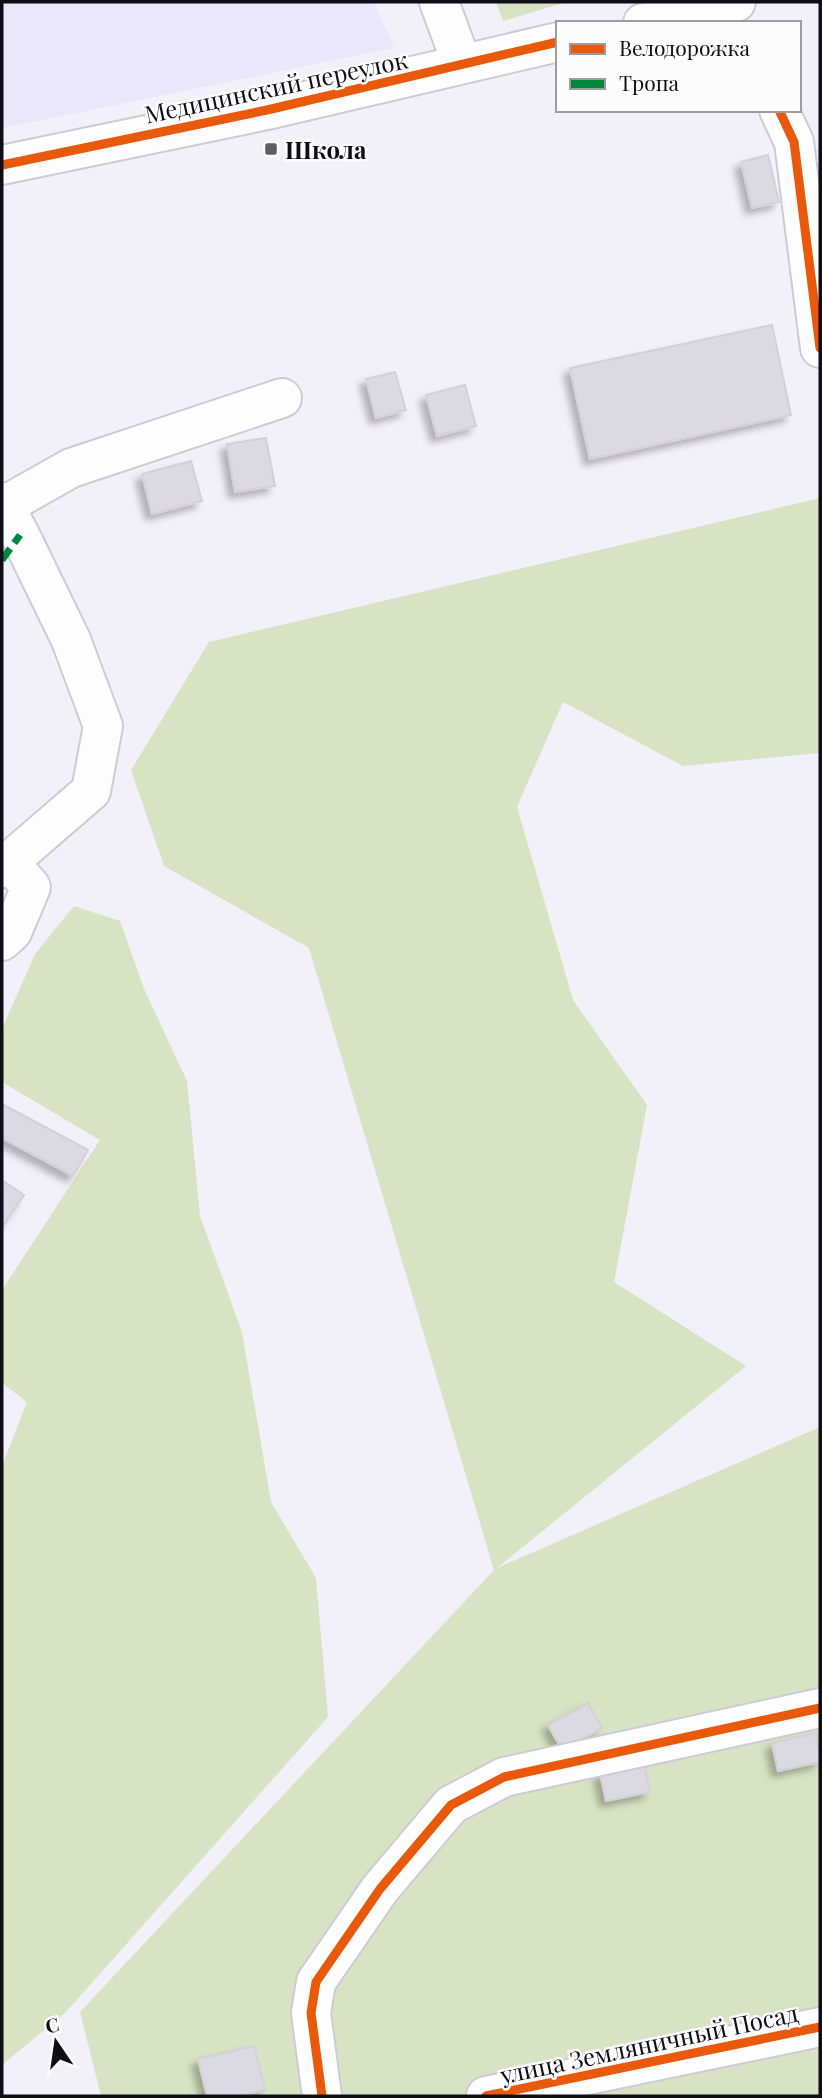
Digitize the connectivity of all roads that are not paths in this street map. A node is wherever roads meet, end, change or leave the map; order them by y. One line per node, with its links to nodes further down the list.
1 (439, 2): 5 (street)
2 (732, 9): 3 (street)
3 (656, 21)
4 (556, 42): 5 (street, Медицинский переулок)
5 (462, 64): 7 (street, Медицинский переулок)
6 (798, 130): 8 (street)
7 (2, 165)
8 (820, 348)
9 (282, 398): 10 (street)
10 (3, 505): 11 (street)
11 (6, 865): 12 (street)
12 (2, 941)
13 (820, 1708): 15 (street)
14 (820, 2027): 16 (street, улица Земляничный Посад)
15 (322, 2096)
16 (486, 2096)

